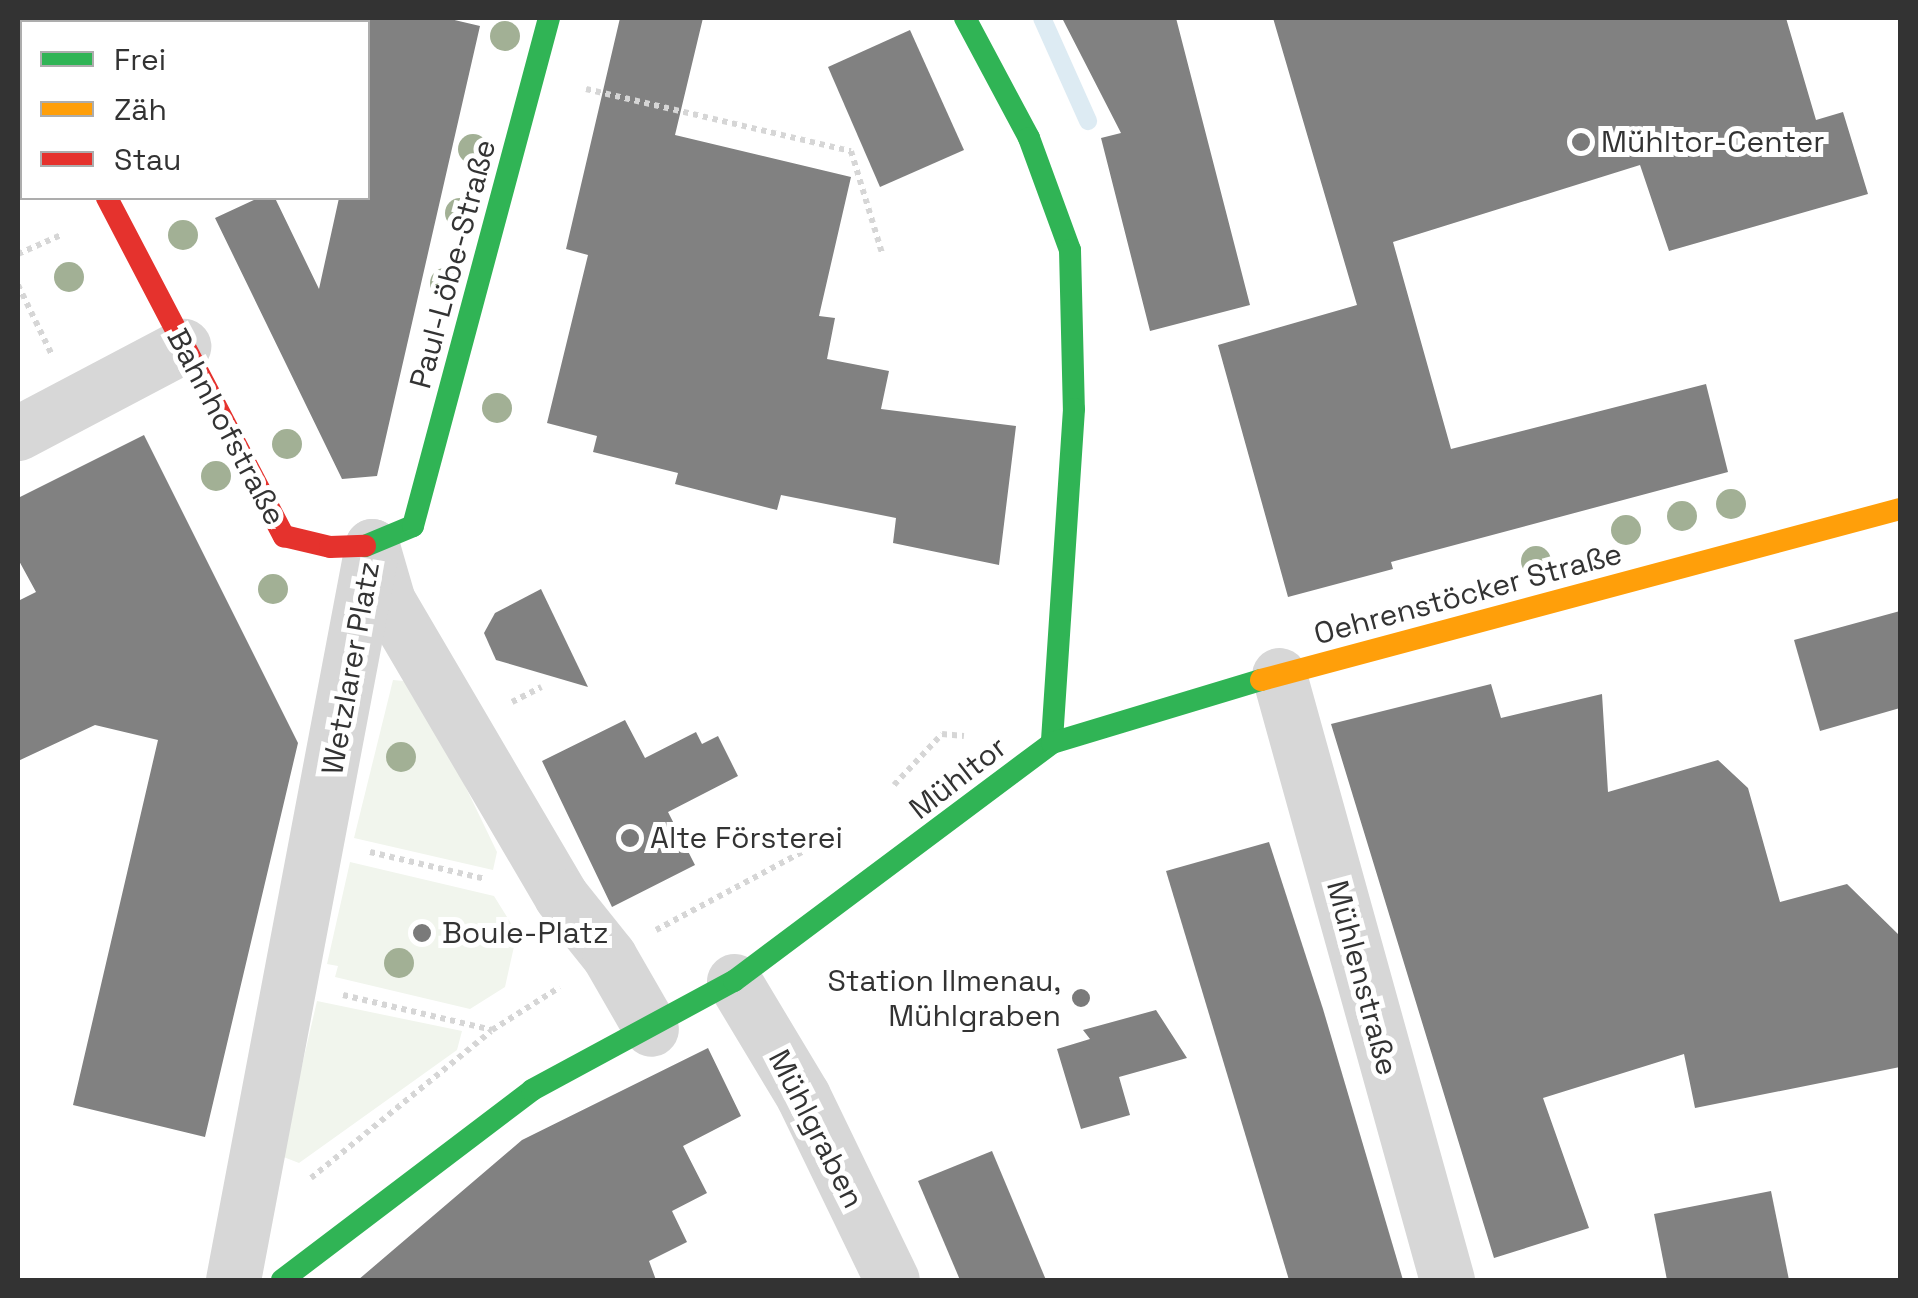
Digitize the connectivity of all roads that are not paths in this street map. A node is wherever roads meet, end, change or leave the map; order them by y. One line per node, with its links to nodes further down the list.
1 (548, 18): 7 (street, Paul-Löbe-Straße)
2 (965, 18): 9 (street, Mühltor)
3 (108, 200): 4 (street, Bahnhofstraße)
4 (182, 346): 5 (street); 7 (street, Bahnhofstraße)
5 (18, 433)
6 (1900, 509): 8 (street, Oehrenstöcker Straße)
7 (393, 536): 11 (street, Wetzlarer Platz); 12 (street, Wetzlarer Platz)
8 (1279, 675): 9 (street, Oehrenstöcker Straße); 15 (street, Mühlenstraße)
9 (1052, 743): 10 (street, Mühltor)
10 (734, 980): 11 (street, Mühltor); 14 (street, Mühlgraben)
11 (651, 1029): 13 (street, Mühltor)
12 (236, 1255)
13 (282, 1280)
14 (892, 1280)
15 (1448, 1280)

